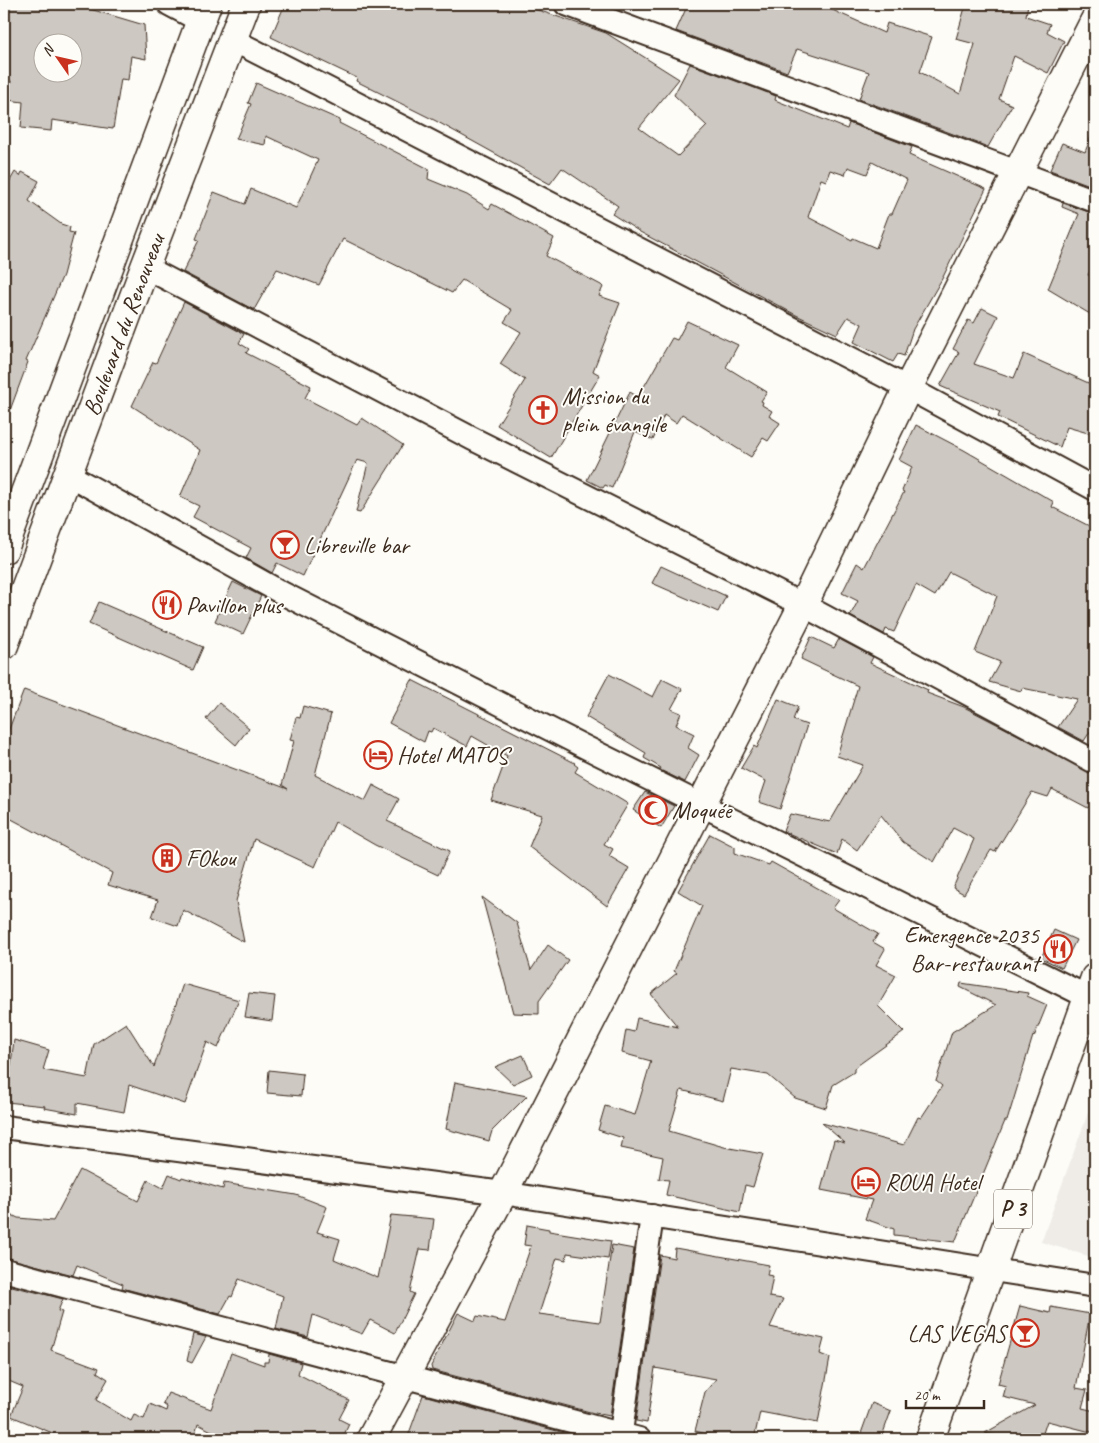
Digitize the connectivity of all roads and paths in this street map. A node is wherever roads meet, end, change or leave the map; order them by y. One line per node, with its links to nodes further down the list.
1 (169, 4): 4 (street)
2 (246, 4): 6 (main road, Boulevard du Renouveau)
3 (566, 4): 7 (street)
4 (204, 12): 13 (main road, Boulevard du Renouveau)
5 (1095, 20): 7 (main road)
6 (233, 40): 9 (main road, Boulevard du Renouveau); 10 (street)
7 (1019, 172): 8 (street); 10 (main road)
8 (1095, 201)
9 (145, 267): 11 (main road, Boulevard du Renouveau); 14 (street)
10 (908, 388): 12 (street); 14 (main road)
11 (69, 475): 15 (main road, Boulevard du Renouveau); 17 (street)
12 (1095, 489)
13 (6, 535)
14 (803, 605): 16 (street); 17 (main road)
15 (4, 645)
16 (1095, 762)
17 (702, 804): 18 (street); 20 (main road)
18 (1092, 987): 23 (main road, P 3)
19 (4, 1127): 20 (street)
20 (503, 1193): 21 (street); 25 (main road)
21 (652, 1216): 23 (street); 26 (street)
22 (4, 1270): 25 (street)
23 (992, 1270): 24 (street); 28 (main road, P 3)
24 (1095, 1286)
25 (404, 1377): 26 (street); 27 (main road)
26 (627, 1438)
27 (371, 1439)
28 (930, 1439)

